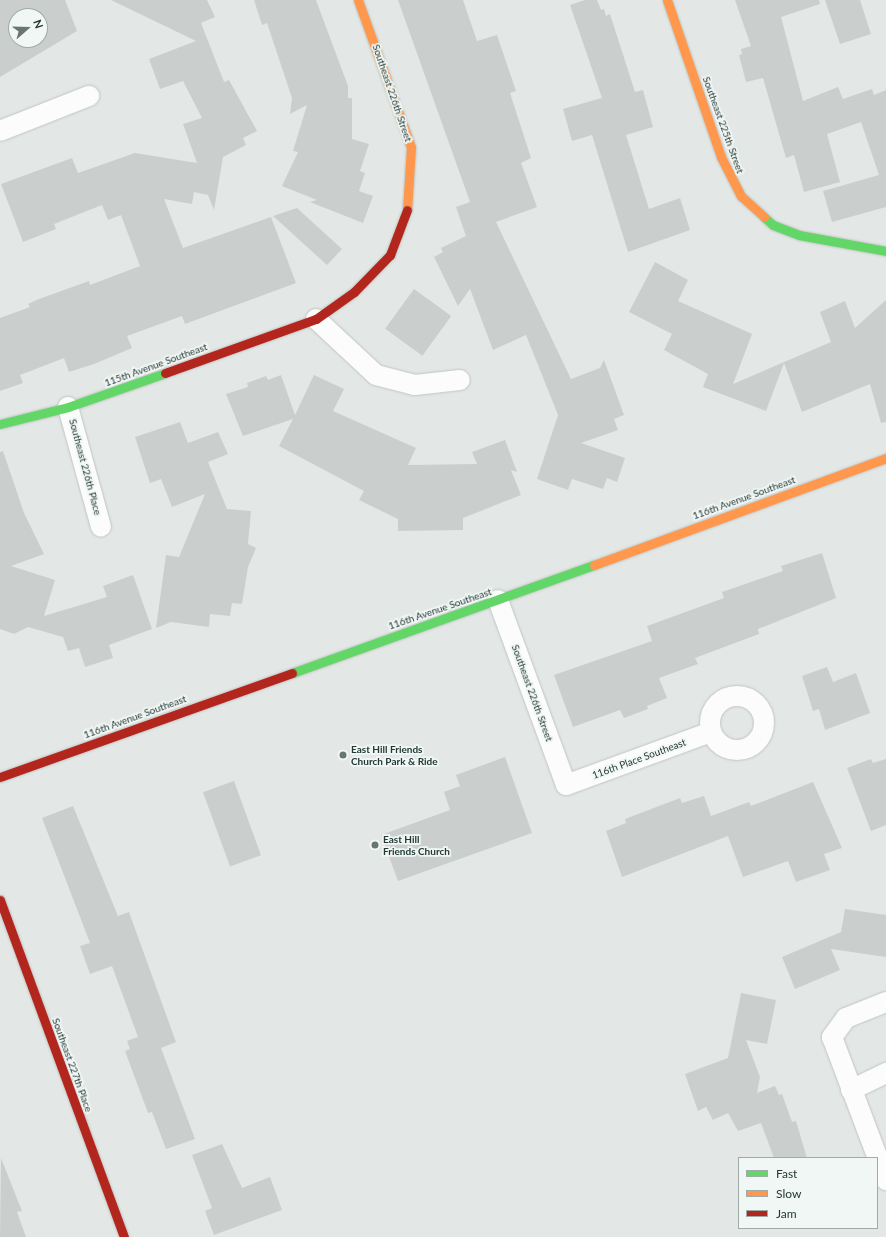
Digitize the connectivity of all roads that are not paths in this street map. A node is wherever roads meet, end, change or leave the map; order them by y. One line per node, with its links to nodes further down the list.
1 (358, 0): 6 (street, Southeast 226th Street)
2 (667, 0): 5 (street, Southeast 225th Street)
3 (89, 96): 4 (street)
4 (0, 131)
5 (886, 251)
6 (316, 319): 7 (street); 8 (street, 115th Avenue Southeast)
7 (460, 380)
8 (68, 408): 9 (street, 115th Avenue Southeast); 11 (street, Southeast 226th Place)
9 (0, 424)
10 (886, 458): 12 (street, 116th Avenue Southeast)
11 (101, 527)
12 (498, 600): 14 (street, 116th Avenue Southeast); 15 (street, Southeast 226th Street)
13 (711, 732): 15 (street, 116th Place Southeast)
14 (0, 777)
15 (566, 786)
16 (0, 900): 23 (street, Southeast 227th Place)
17 (886, 1002): 19 (street)
18 (886, 1073): 19 (street)
19 (850, 1090): 20 (street)
20 (877, 1157)
21 (878, 1160): 22 (street)
22 (886, 1180)
23 (124, 1237)

